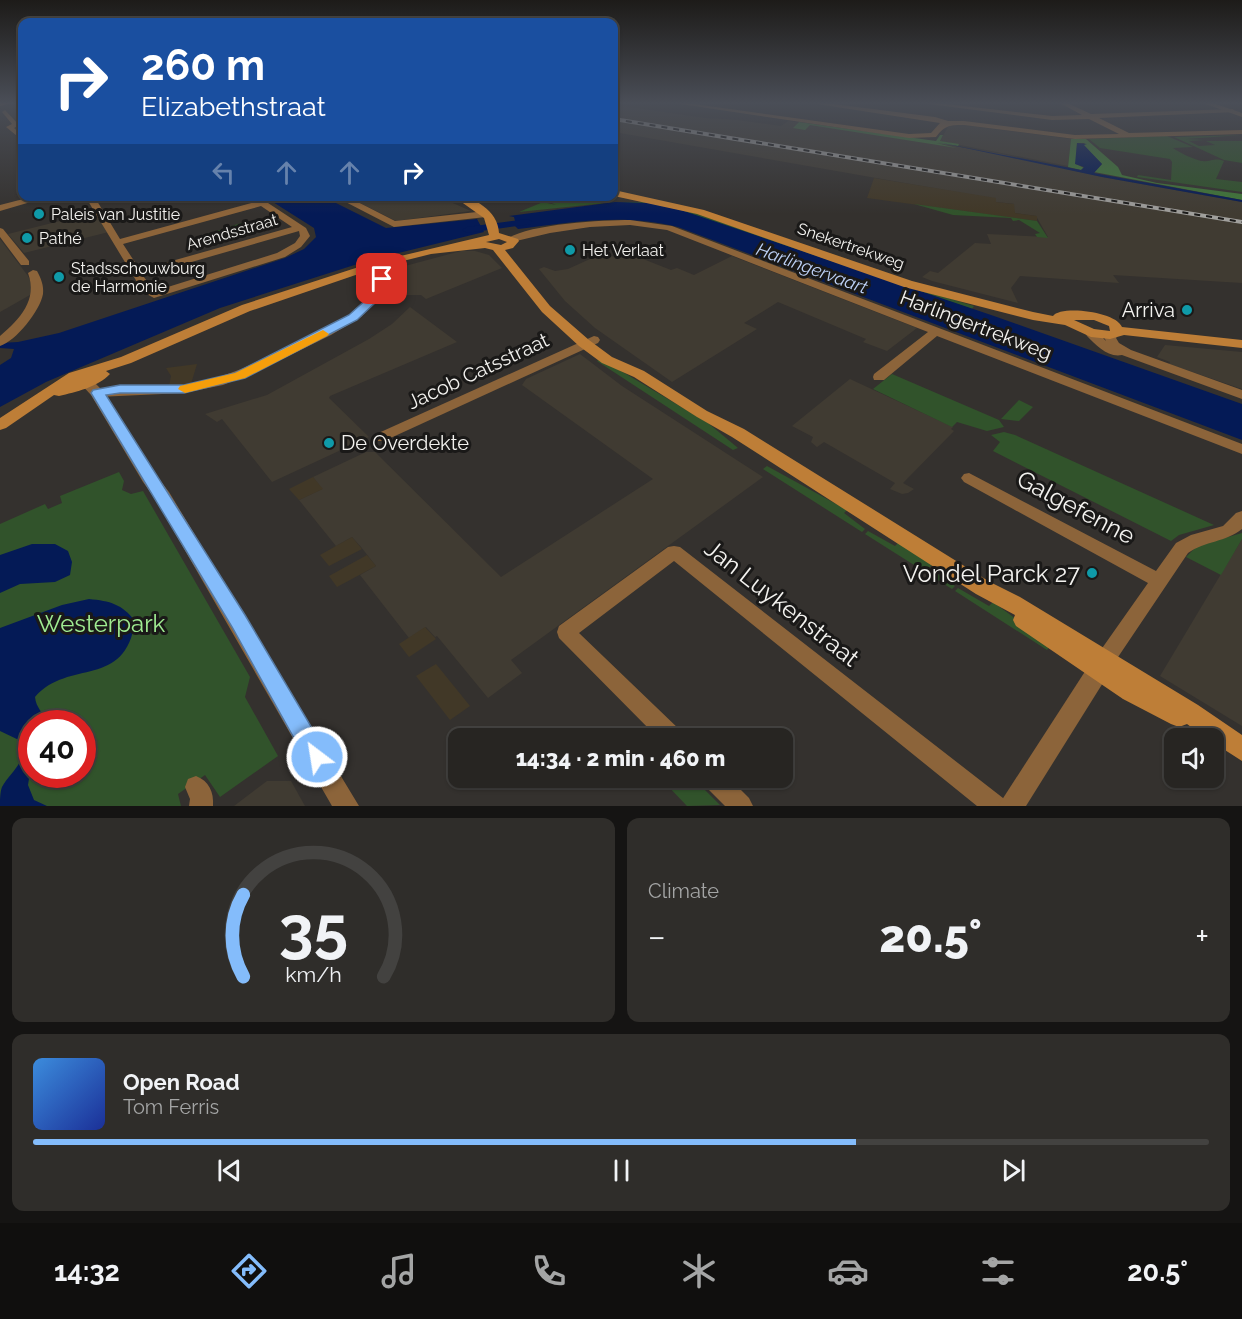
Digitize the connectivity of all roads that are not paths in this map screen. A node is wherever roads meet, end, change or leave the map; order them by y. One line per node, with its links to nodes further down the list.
1 (618, 192): 19 (main road, Snekertrekweg)
2 (27, 201): 9 (street)
3 (92, 201): 14 (street)
4 (259, 201): 8 (street)
5 (348, 201): 10 (street)
6 (468, 201): 10 (main road)
7 (478, 201): 13 (main road)
8 (262, 203): 11 (street); 14 (street)
9 (0, 208)
10 (486, 214): 13 (main road)
11 (300, 228): 18 (street, Arendsstraat); 18 (street)
12 (0, 231): 15 (street)
13 (500, 236): 16 (main road); 21 (street, Harlingertrekweg); 24 (main road)
14 (118, 242): 18 (street)
15 (25, 263)
16 (375, 265): 28 (main road); 28 (street)
17 (33, 273): 23 (street)
18 (137, 274)
19 (1075, 321): 20 (main road); 22 (main road)
20 (1114, 329): 22 (main road); 25 (main road); 26 (street)
21 (936, 331): 27 (street); 32 (street, Harlingertrekweg)
22 (1091, 333): 26 (street)
23 (5, 336)
24 (589, 341): 31 (street, Jacob Catsstraat); 36 (main road)
25 (1239, 344)
26 (1140, 359): 29 (street)
27 (879, 377)
28 (88, 384): 30 (main road); 40 (street)
29 (1242, 395)
30 (0, 425)
31 (379, 438)
32 (1242, 449)
33 (969, 478): 35 (street, Galgefenne)
34 (1242, 517): 35 (street)
35 (1159, 581): 36 (street)
36 (1101, 665): 38 (main road); 43 (street)
37 (663, 728): 42 (street, Jan Luykenstraat)
38 (1238, 746)
39 (723, 788): 41 (street)
40 (346, 806)
41 (741, 806)
42 (995, 806)
43 (1011, 806)

